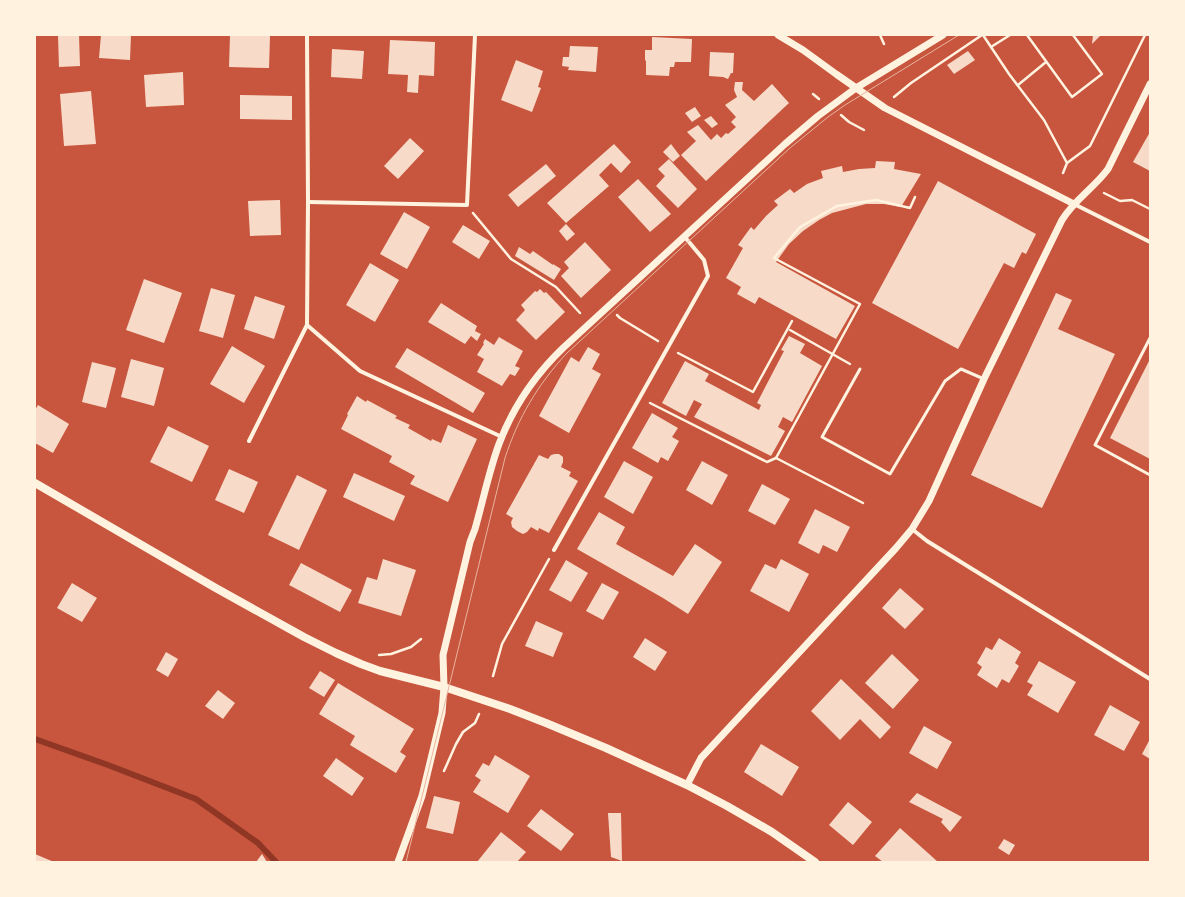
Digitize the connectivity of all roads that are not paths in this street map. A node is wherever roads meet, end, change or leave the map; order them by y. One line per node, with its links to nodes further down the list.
1 (307, 35): 7 (street)
2 (475, 35): 7 (street)
3 (778, 35): 6 (street)
4 (943, 35): 6 (street)
5 (1150, 84): 8 (street)
6 (856, 88): 8 (street); 9 (street)
7 (308, 202): 11 (street)
8 (1074, 204): 10 (street); 14 (street)
9 (684, 236): 15 (street); 20 (street)
10 (1150, 242)
11 (307, 325): 15 (street); 16 (street)
12 (1150, 338): 17 (lane)
13 (860, 370): 14 (lane)
14 (984, 379): 19 (street)
15 (502, 437): 22 (street)
16 (249, 441)
17 (1150, 475)
18 (36, 486): 22 (main road)
19 (912, 529): 21 (street); 23 (street)
20 (554, 550)
21 (1150, 679)
22 (444, 687): 23 (main road); 24 (street)
23 (687, 785): 25 (main road)
24 (398, 862)
25 (815, 862)

